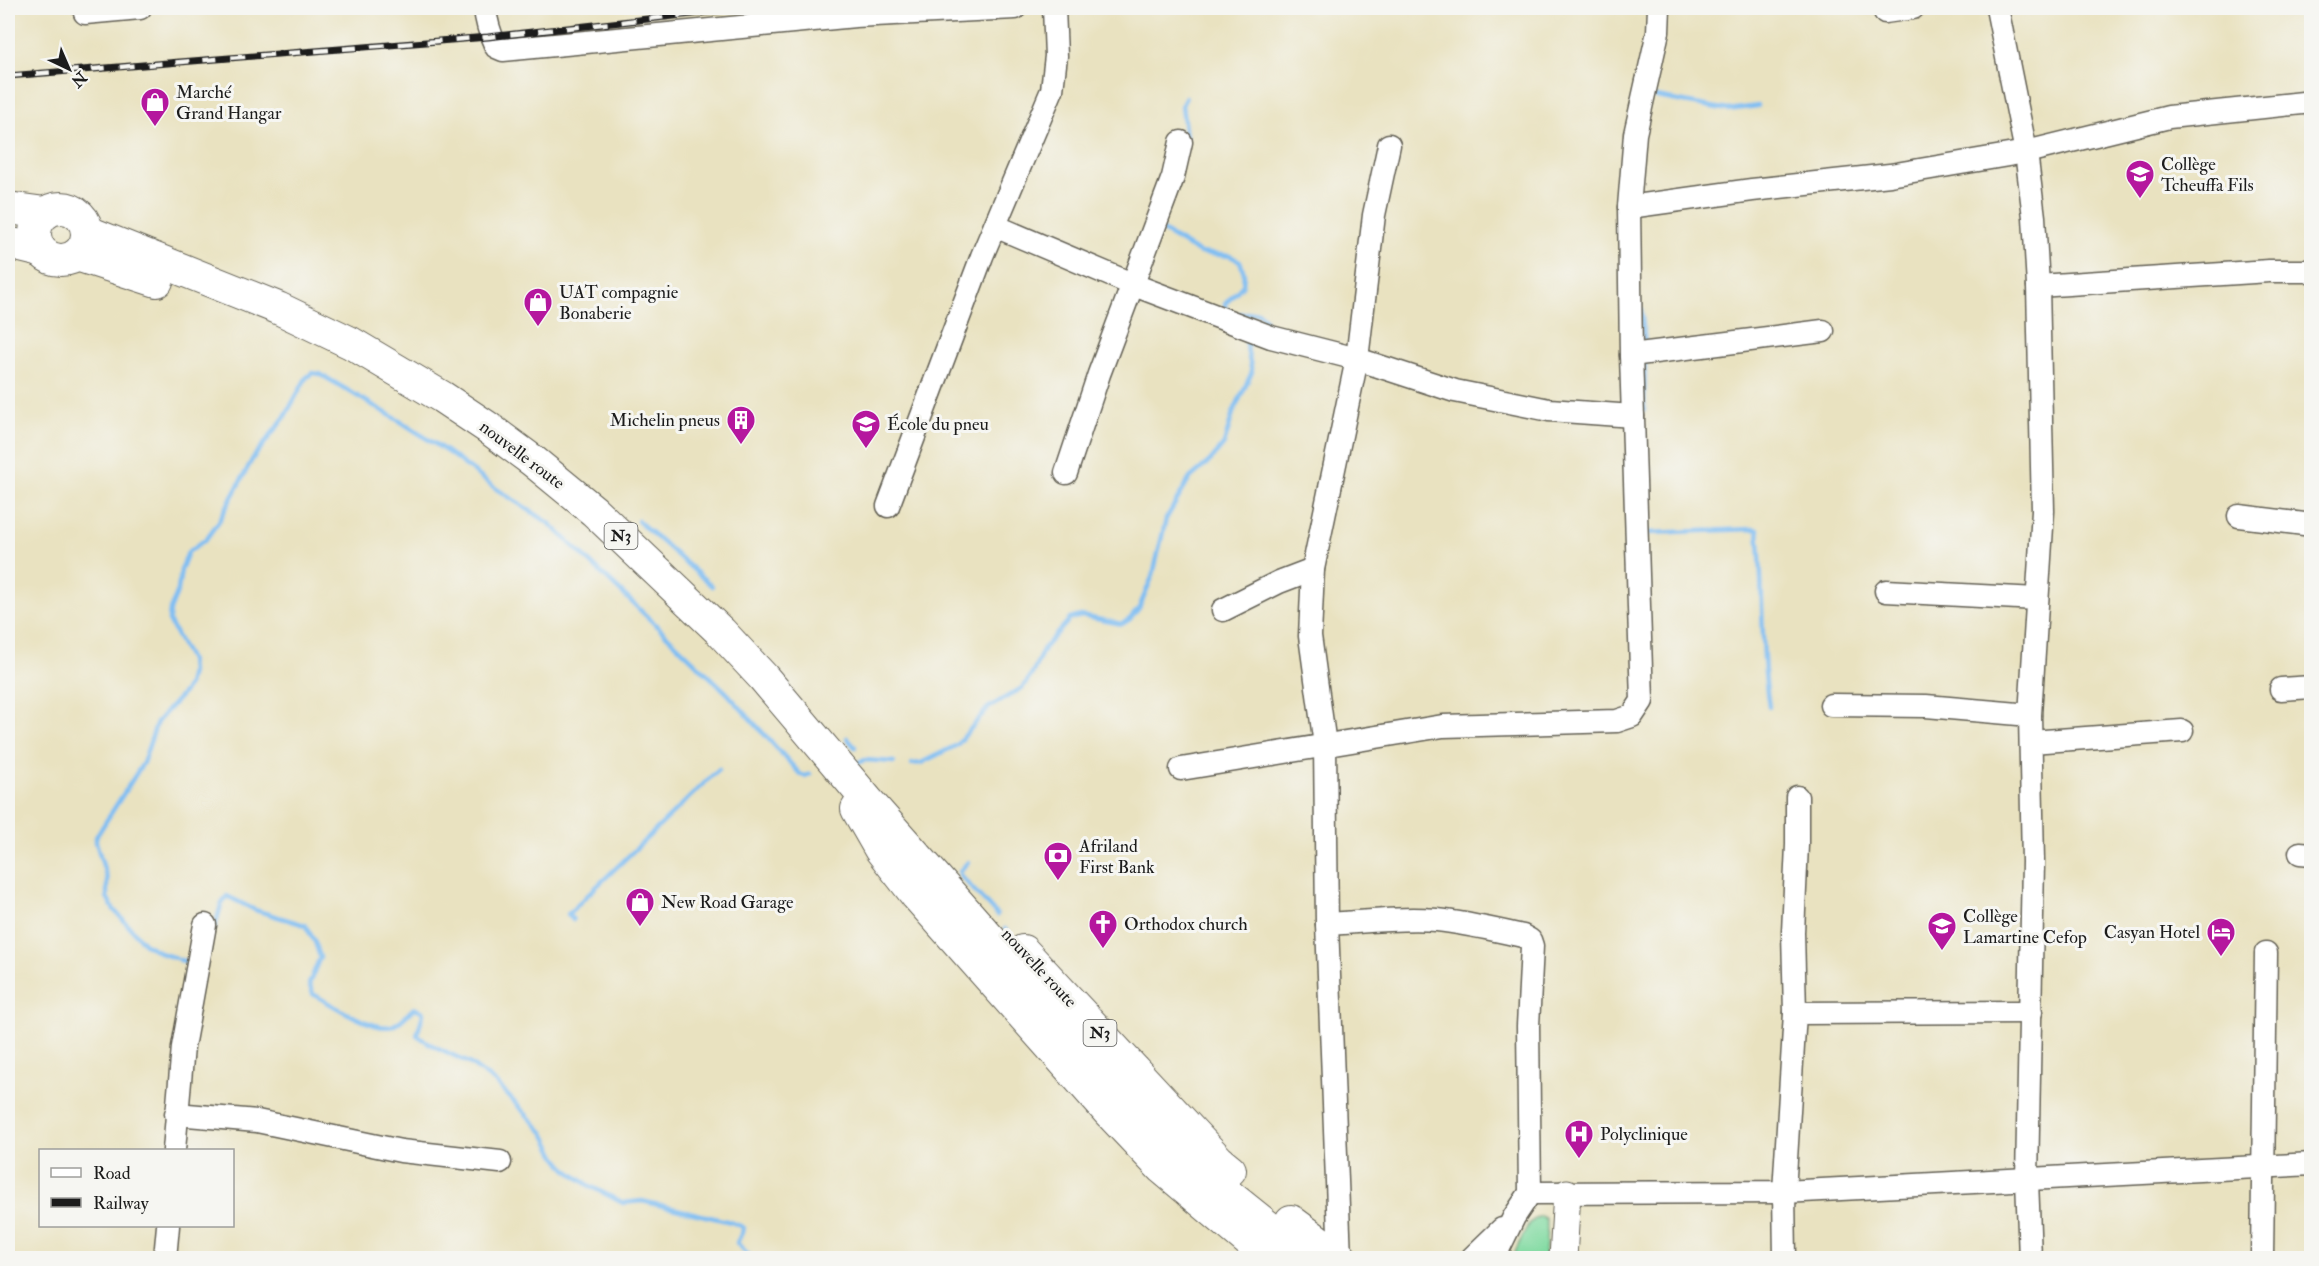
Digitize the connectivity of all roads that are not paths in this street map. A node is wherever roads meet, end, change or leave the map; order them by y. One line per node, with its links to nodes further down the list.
1 (85, 8): 2 (street)
2 (140, 8)
3 (485, 8): 4 (street)
4 (1015, 8)
5 (1054, 8): 17 (street)
6 (1659, 8): 14 (street)
7 (1913, 8): 9 (street)
8 (1997, 8): 13 (street)
9 (1884, 12)
10 (2312, 102): 13 (street)
11 (1181, 142): 22 (street)
12 (1389, 146): 26 (street)
13 (2026, 152): 14 (street); 23 (street)
14 (1629, 207): 25 (street)
15 (8, 208): 16 (highway)
16 (45, 213): 19 (highway); 20 (highway)
17 (994, 226): 22 (street); 29 (street)
18 (8, 243): 20 (highway)
19 (82, 244): 20 (highway); 45 (highway, nouvelle route / N3)
20 (41, 251)
21 (2312, 271): 23 (street)
22 (1134, 285): 26 (street); 28 (street)
23 (2038, 286): 34 (street)
24 (1823, 331): 25 (street)
25 (1631, 355): 27 (street)
26 (1357, 359): 27 (street); 32 (street)
27 (1633, 416): 42 (street)
28 (1066, 473)
29 (888, 506)
30 (2239, 516): 31 (street)
31 (2312, 525)
32 (1313, 569): 35 (street); 42 (street)
33 (1886, 591): 34 (street)
34 (2037, 599): 39 (street)
35 (1222, 610)
36 (2312, 687): 37 (street)
37 (2281, 689)
38 (1831, 705): 39 (street)
39 (2031, 715): 41 (street)
40 (2182, 731): 41 (street)
41 (2031, 742): 50 (street)
42 (1325, 745): 43 (street); 46 (street)
43 (1180, 769)
44 (1797, 796): 49 (street)
45 (862, 805): 63 (highway, nouvelle route / N3); 64 (highway, nouvelle route / N3); 65 (highway, nouvelle route / N3)
46 (1327, 924): 58 (street); 65 (street)
47 (205, 925): 51 (street)
48 (2266, 953): 55 (street)
49 (1795, 1012): 50 (street); 57 (street)
50 (2031, 1012): 56 (street)
51 (176, 1114): 52 (street); 53 (street)
52 (174, 1149)
53 (500, 1161)
54 (2312, 1164): 55 (street)
55 (2263, 1167): 56 (street); 71 (street)
56 (2027, 1180): 57 (street); 70 (street)
57 (1784, 1192): 59 (street); 69 (street)
58 (1530, 1193): 59 (street); 60 (street)
59 (1567, 1193): 68 (main road)
60 (1514, 1217): 66 (street); 67 (street)
61 (168, 1227): 62 (street)
62 (165, 1258)
63 (1269, 1258)
64 (1307, 1258)
65 (1341, 1258)
66 (1472, 1258)
67 (1494, 1258)
68 (1563, 1258)
69 (1785, 1258)
70 (2030, 1258)
71 (2262, 1258)

